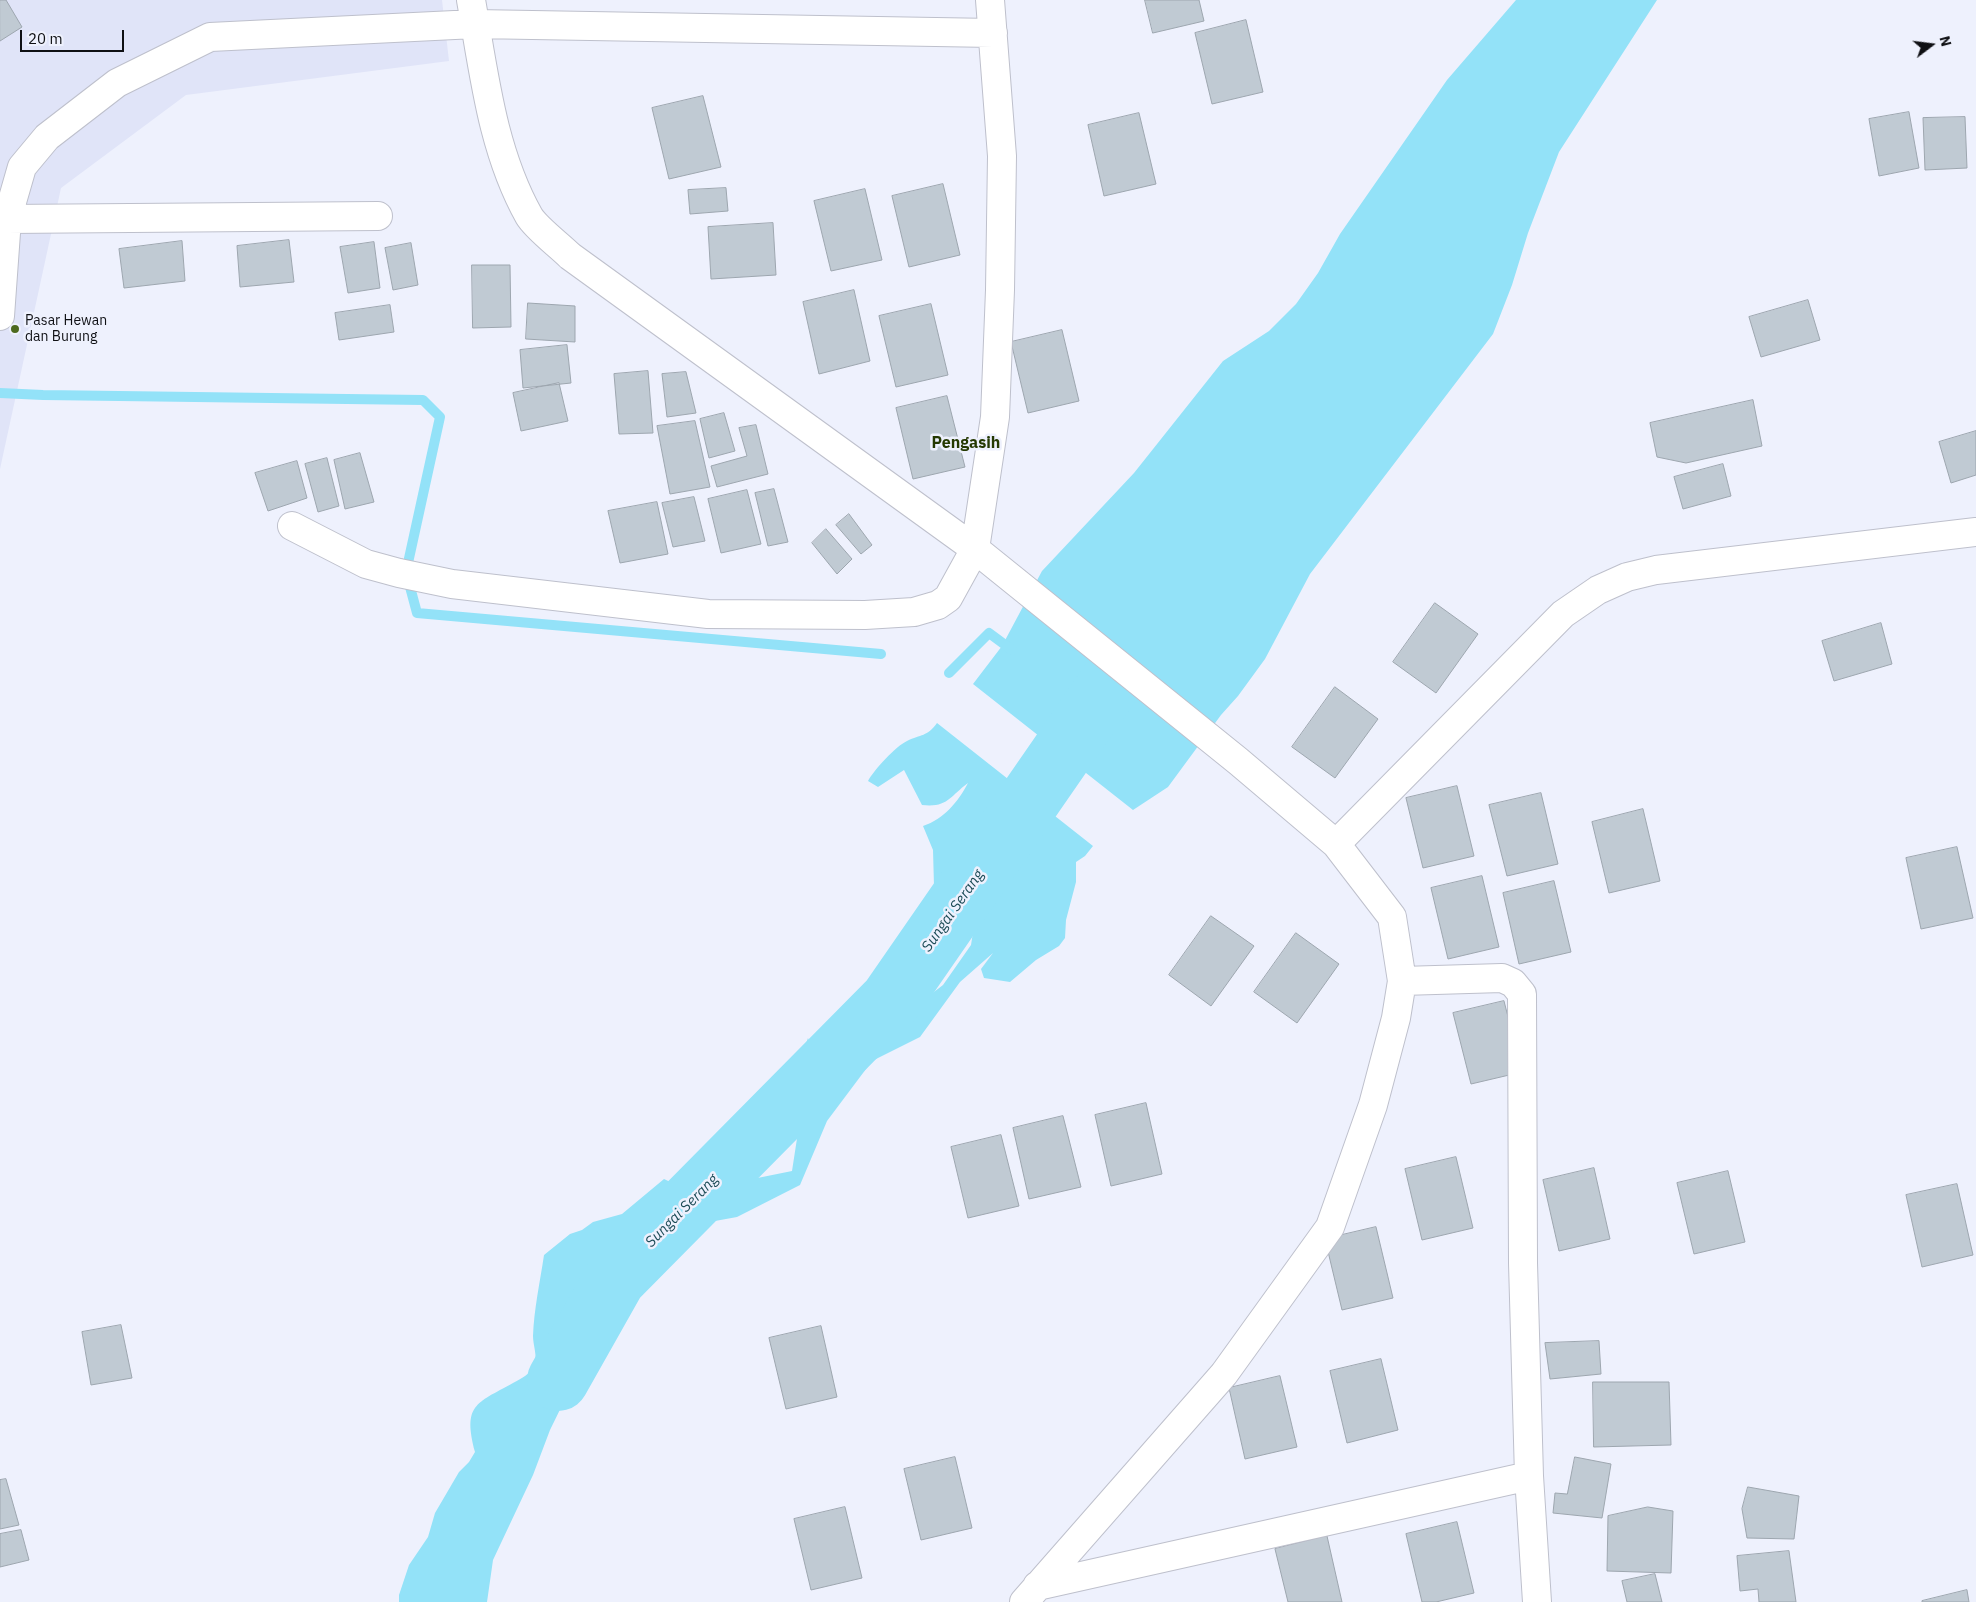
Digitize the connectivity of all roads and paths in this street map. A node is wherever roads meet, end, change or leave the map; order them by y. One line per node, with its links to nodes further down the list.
1 (990, 0): 3 (street)
2 (473, 12): 3 (street); 5 (street); 9 (street)
3 (993, 33): 9 (street)
4 (378, 216): 5 (street)
5 (7, 219): 6 (street)
6 (0, 316)
7 (292, 526): 9 (street)
8 (1976, 532): 10 (street)
9 (975, 549): 10 (street)
10 (1336, 844): 11 (street)
11 (1402, 981): 12 (street); 13 (street)
12 (1529, 1476): 13 (street); 14 (street)
13 (1030, 1594)
14 (1537, 1602)

